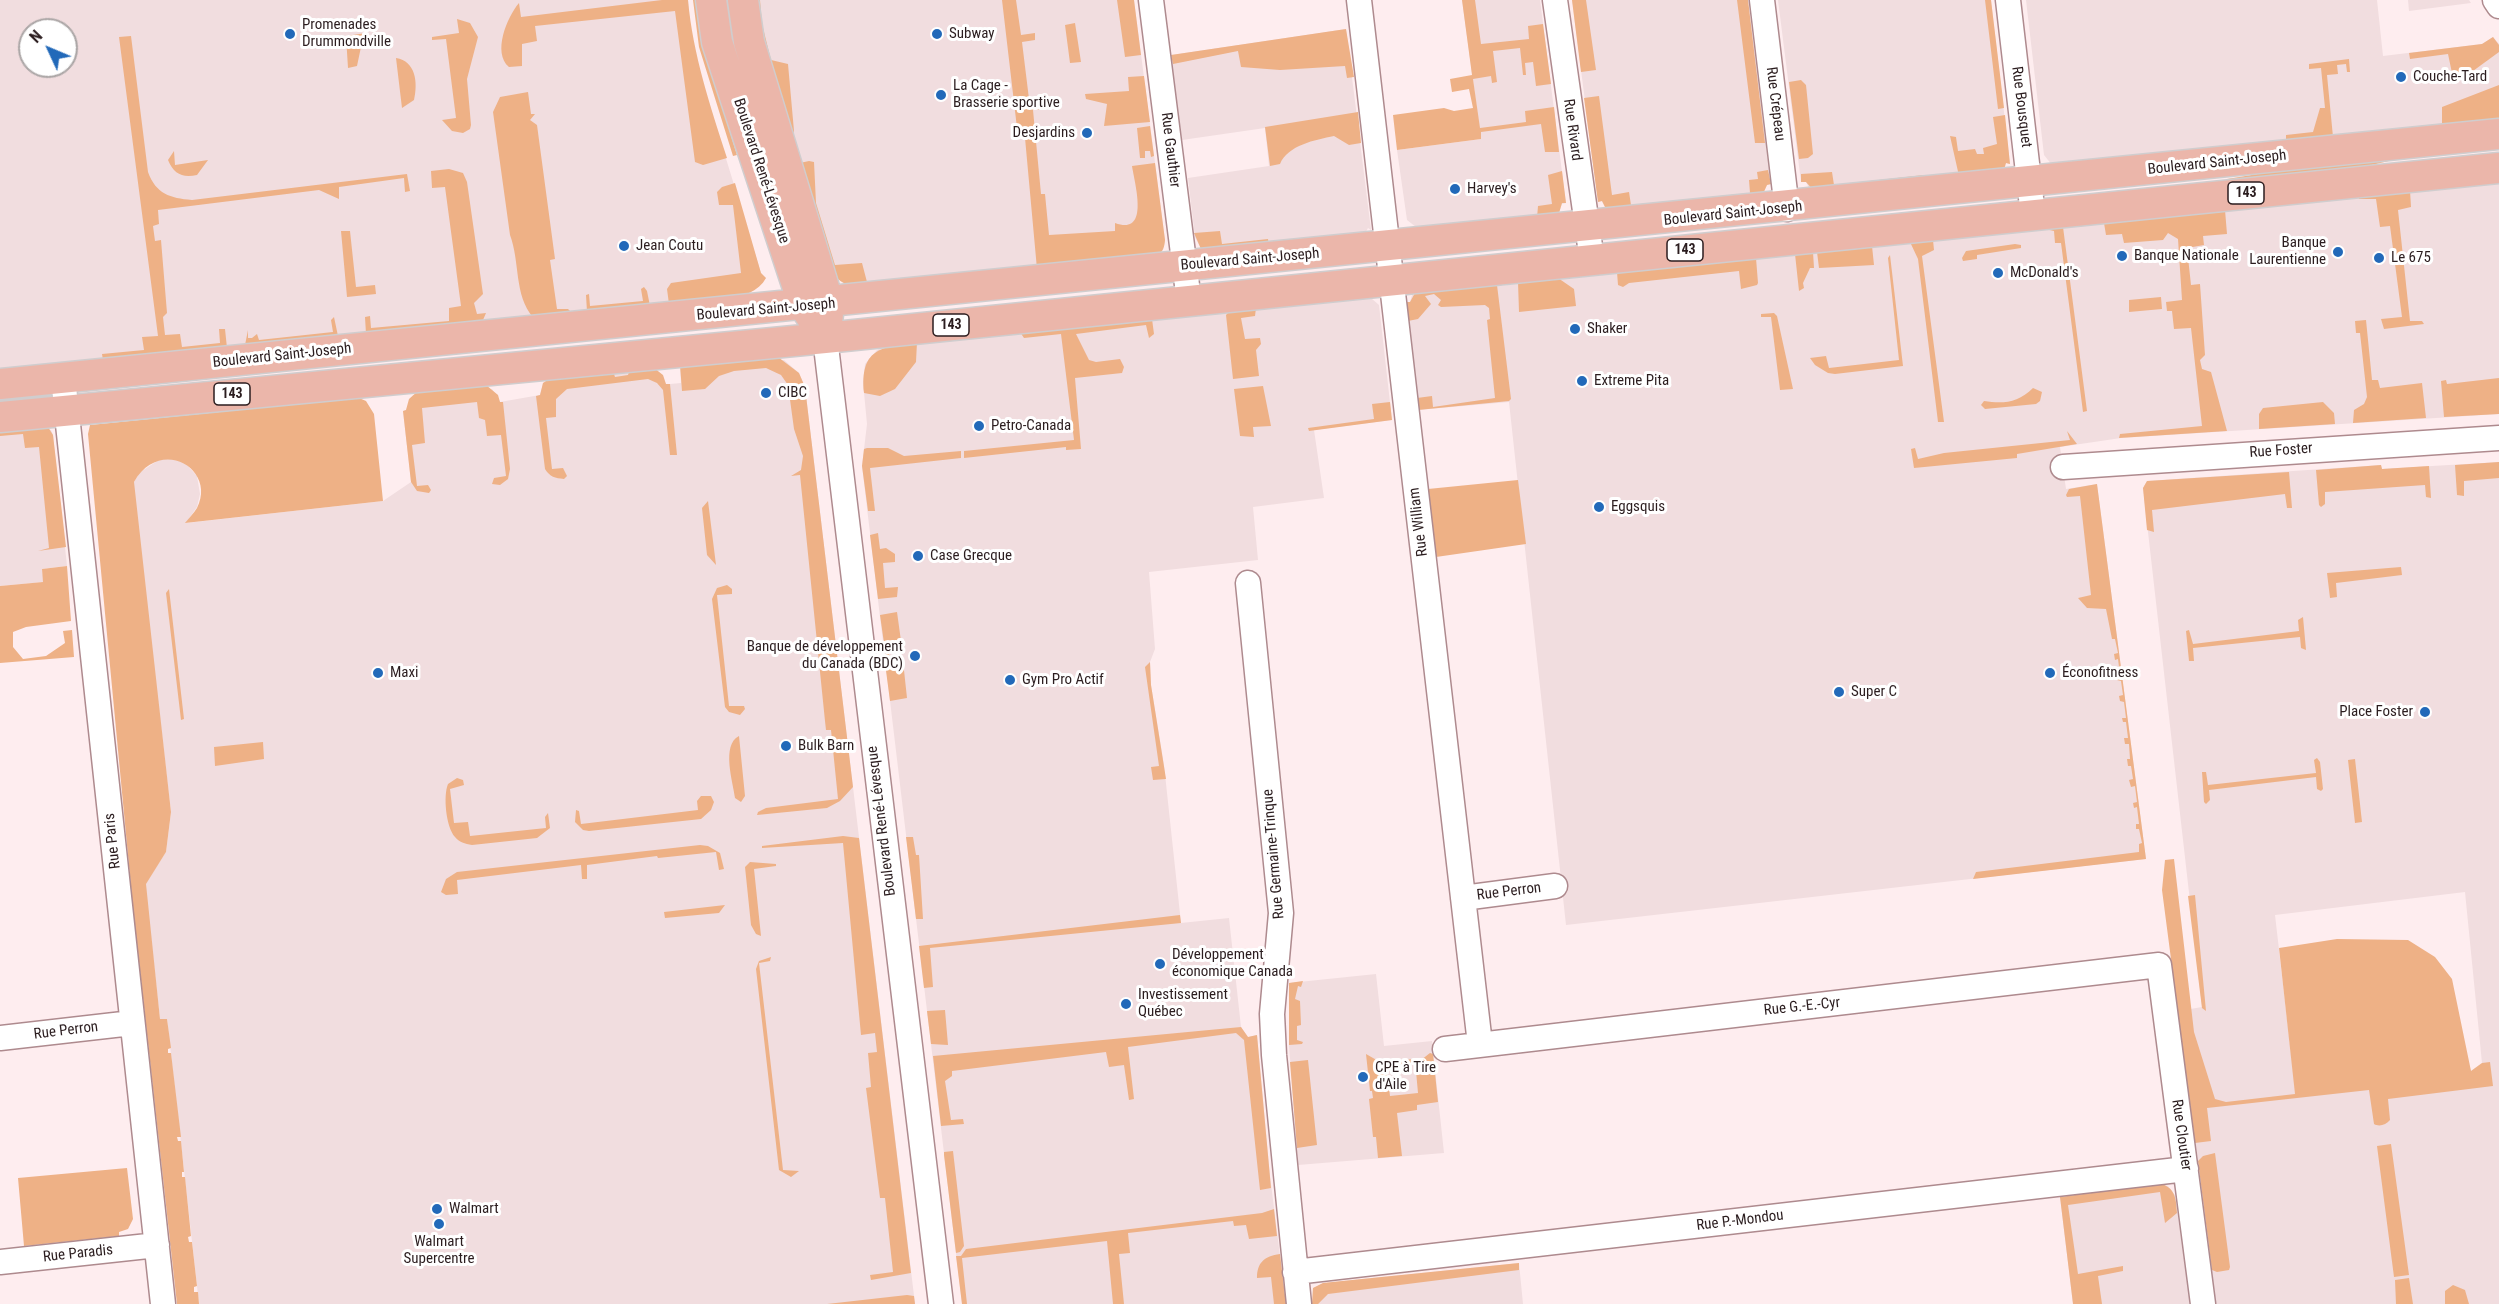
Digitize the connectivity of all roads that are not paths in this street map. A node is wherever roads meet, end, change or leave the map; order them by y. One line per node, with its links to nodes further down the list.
1 (711, 0): 21 (main road, Boulevard René-Lévesque)
2 (743, 0): 21 (main road, Boulevard René-Lévesque)
3 (1151, 0): 18 (street, Rue Gauthier)
4 (1359, 0): 16 (street, Rue William)
5 (1555, 0): 15 (street, Rue Rivard)
6 (1762, 0): 13 (street, Rue Crépeau)
7 (2008, 0): 12 (street, Rue Bousquet)
8 (2495, 0): 9 (street)
9 (2499, 6)
10 (2499, 134): 12 (main road, Boulevard Saint-Joseph / 143)
11 (2499, 168): 14 (main road, Boulevard Saint-Joseph / 143)
12 (2030, 183): 13 (main road, Boulevard Saint-Joseph / 143); 14 (street, Rue Bousquet)
13 (1787, 209): 15 (main road, Boulevard Saint-Joseph / 143)
14 (2033, 214): 17 (main road, Boulevard Saint-Joseph / 143)
15 (1586, 228): 16 (main road, Boulevard Saint-Joseph / 143); 17 (street, Rue Rivard)
16 (1390, 248): 18 (main road, Boulevard Saint-Joseph / 143); 19 (street, Rue William)
17 (1592, 260): 19 (main road, Boulevard Saint-Joseph / 143)
18 (1185, 266): 20 (street, Rue Gauthier); 21 (main road, Boulevard Saint-Joseph / 143)
19 (1391, 281): 20 (main road, Boulevard Saint-Joseph / 143); 31 (street, Rue William)
20 (1189, 301): 22 (main road, Boulevard Saint-Joseph / 143)
21 (817, 305): 22 (main road, Boulevard René-Lévesque); 23 (main road, Boulevard Saint-Joseph / 143)
22 (825, 338): 25 (main road, Boulevard Saint-Joseph / 143); 42 (street, Boulevard René-Lévesque)
23 (63, 378): 24 (main road, Boulevard Saint-Joseph / 143); 25 (street, Rue Paris)
24 (0, 384)
25 (66, 410): 26 (main road, Boulevard Saint-Joseph / 143); 33 (street, Rue Paris)
26 (0, 417)
27 (2499, 438): 28 (street, Rue Foster)
28 (2064, 467)
29 (1248, 583): 40 (street, Rue Germaine-Trinque)
30 (1555, 886): 31 (street, Rue Perron)
31 (1463, 898): 35 (street, Rue William)
32 (2159, 965): 35 (street, Rue G.-E.-Cyr); 37 (street, Rue Cloutier)
33 (132, 1023): 34 (street, Rue Perron); 38 (street, Rue Paris)
34 (0, 1038)
35 (1480, 1044): 36 (street, Rue G.-E.-Cyr)
36 (1445, 1049)
37 (2186, 1169): 40 (street, Rue P.-Mondou); 44 (street, Rue Cloutier)
38 (157, 1245): 39 (street, Rue Paradis); 41 (street, Rue Paris)
39 (0, 1262)
40 (1295, 1272): 43 (street, Rue Germaine-Trinque)
41 (163, 1304)
42 (941, 1304)
43 (1299, 1304)
44 (2203, 1304)

